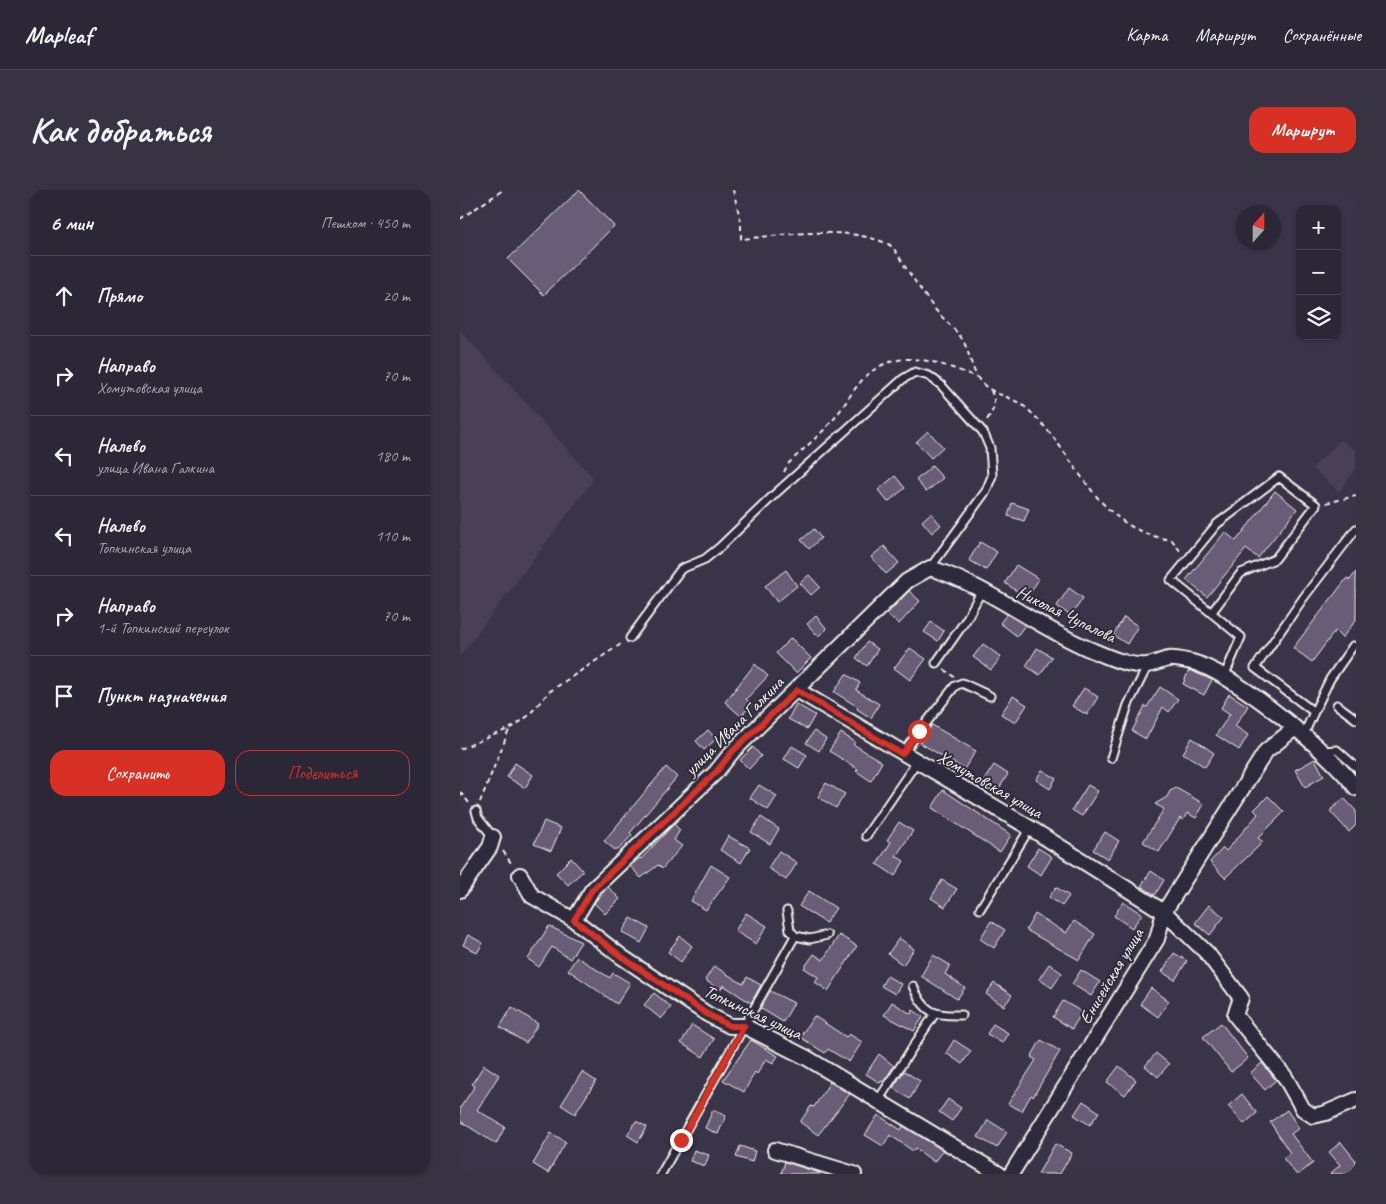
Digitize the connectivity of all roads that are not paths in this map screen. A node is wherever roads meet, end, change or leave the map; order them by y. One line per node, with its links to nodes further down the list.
1 (1356, 529): 13 (lane)
2 (930, 568): 3 (street, Николая Чупалова); 5 (lane); 10 (street, улица Ивана Галкина)
3 (981, 592): 7 (lane); 8 (street, Николая Чупалова)
4 (1212, 612): 4 (lane); 9 (lane)
5 (630, 638)
6 (1353, 646): 13 (lane)
7 (936, 663)
8 (1148, 665): 9 (street, Николая Чупалова); 18 (lane)
9 (1224, 676): 15 (street, Николая Чупалова)
10 (797, 690): 17 (street, Хомутовская улица); 31 (street, улица Ивана Галкина)
11 (990, 696): 17 (lane)
12 (1337, 705): 14 (lane)
13 (1314, 712): 15 (lane)
14 (1356, 719)
15 (1299, 732): 16 (street, Николая Чупалова); 30 (street, Енисейская улица)
16 (1320, 751): 20 (lane); 21 (street, Николая Чупалова)
17 (902, 754): 19 (street, Хомутовская улица)
18 (1111, 758)
19 (916, 763): 23 (street, Хомутовская улица); 24 (lane)
20 (1356, 766)
21 (1356, 788)
22 (476, 811): 25 (lane)
23 (1030, 828): 28 (lane); 30 (street, Хомутовская улица)
24 (866, 836)
25 (493, 837): 27 (street)
26 (520, 875): 31 (street, Топкинская улица)
27 (460, 890)
28 (980, 909)
29 (788, 911): 33 (lane)
30 (1164, 912): 38 (street, Хомутовская улица); 44 (street, Енисейская улица)
31 (574, 920): 37 (street, Топкинская улица)
32 (827, 935): 33 (lane)
33 (794, 936): 37 (lane)
34 (913, 986): 35 (lane)
35 (934, 1015): 36 (lane); 39 (lane)
36 (962, 1016)
37 (744, 1026): 39 (street, Топкинская улица); 41 (lane)
38 (1356, 1100)
39 (877, 1102): 43 (street, Топкинская улица)
40 (775, 1150): 42 (street)
41 (661, 1174)
42 (854, 1174)
43 (999, 1174)
44 (1011, 1174)

